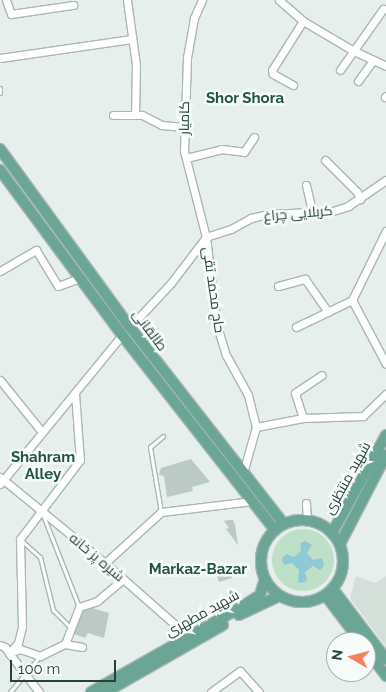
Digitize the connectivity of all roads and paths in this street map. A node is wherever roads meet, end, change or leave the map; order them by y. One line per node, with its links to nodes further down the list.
1 (6, 0): 5 (street)
2 (127, 0): 8 (street)
3 (202, 0): 20 (street, کامیار)
4 (284, 2): 7 (street)
5 (73, 5)
6 (383, 8): 9 (street)
7 (303, 20): 9 (street); 15 (street)
8 (132, 39): 10 (street); 19 (street)
9 (354, 51): 11 (street); 13 (street)
10 (0, 58)
11 (373, 60): 12 (street); 14 (street)
12 (386, 66)
13 (340, 70)
14 (358, 80)
15 (293, 86)
16 (0, 88): 17 (lane)
17 (0, 93)
18 (113, 115): 19 (street)
19 (135, 115): 20 (street)
20 (184, 127): 23 (street, کامیار)
21 (254, 137): 23 (street)
22 (0, 149): 37 (main road, طالقانی)
23 (186, 158): 31 (street, کامیار)
24 (325, 160): 28 (street)
25 (0, 170): 33 (main road, طالقانی)
26 (386, 180): 28 (street, کربلایی چراغ)
27 (306, 185): 29 (street)
28 (360, 198): 29 (street, کربلایی چراغ)
29 (312, 212): 31 (street, کربلایی چراغ)
30 (386, 231): 35 (street)
31 (206, 236): 37 (street); 46 (street, حاج محمد تقی)
32 (0, 271): 33 (street)
33 (80, 278): 39 (main road, طالقانی)
34 (278, 286): 36 (street)
35 (352, 300): 36 (street); 40 (street)
36 (328, 312): 38 (street)
37 (130, 327): 39 (main road); 51 (main road, طالقانی)
38 (296, 327)
39 (122, 336): 43 (street); 53 (main road, طالقانی)
40 (386, 364)
41 (322, 375): 45 (street)
42 (0, 380): 47 (street)
43 (75, 393): 47 (street); 55 (street)
44 (386, 394): 45 (street)
45 (303, 418): 46 (street)
46 (256, 427): 51 (street)
47 (42, 432): 52 (street)
48 (386, 435): 59 (main road, شهید منتظری)
49 (163, 436): 56 (lane)
50 (386, 455): 61 (main road, شهید منتظری)
51 (243, 473): 58 (main road, طالقانی)
52 (1, 480): 55 (street, شیره پز خانه)
53 (252, 501): 56 (street); 58 (main road, طالقانی)
54 (306, 503): 57 (street)
55 (41, 510): 60 (street); 62 (street, شیره پز خانه); 67 (lane)
56 (161, 512): 62 (street)
57 (307, 520): 58 (main road); 59 (main road)
58 (280, 527): 64 (main road)
59 (332, 533): 61 (main road)
60 (20, 539): 68 (lane); 74 (street)
61 (340, 544): 65 (main road)
62 (105, 563): 63 (street, شیره پز خانه)
63 (124, 579): 67 (street); 70 (street, شیره پز خانه)
64 (265, 580): 66 (main road); 70 (main road, شهید مطهری)
65 (330, 592): 66 (main road); 69 (main road); 76 (main road)
66 (279, 596): 83 (main road, شهید مطهری)
67 (79, 607): 68 (street)
68 (70, 627): 71 (street)
69 (355, 632)
70 (188, 636): 82 (main road, شهید مطهری)
71 (65, 644): 73 (street); 75 (street)
72 (0, 645): 74 (street)
73 (82, 647)
74 (9, 653): 75 (street); 78 (street)
75 (40, 656): 78 (lane)
76 (386, 659)
77 (376, 662): 79 (main road)
78 (26, 673): 80 (lane); 81 (street)
79 (386, 676)
80 (10, 692)
81 (39, 692)
82 (91, 692)
83 (106, 692)
84 (211, 692): 85 (street)
85 (259, 692)

